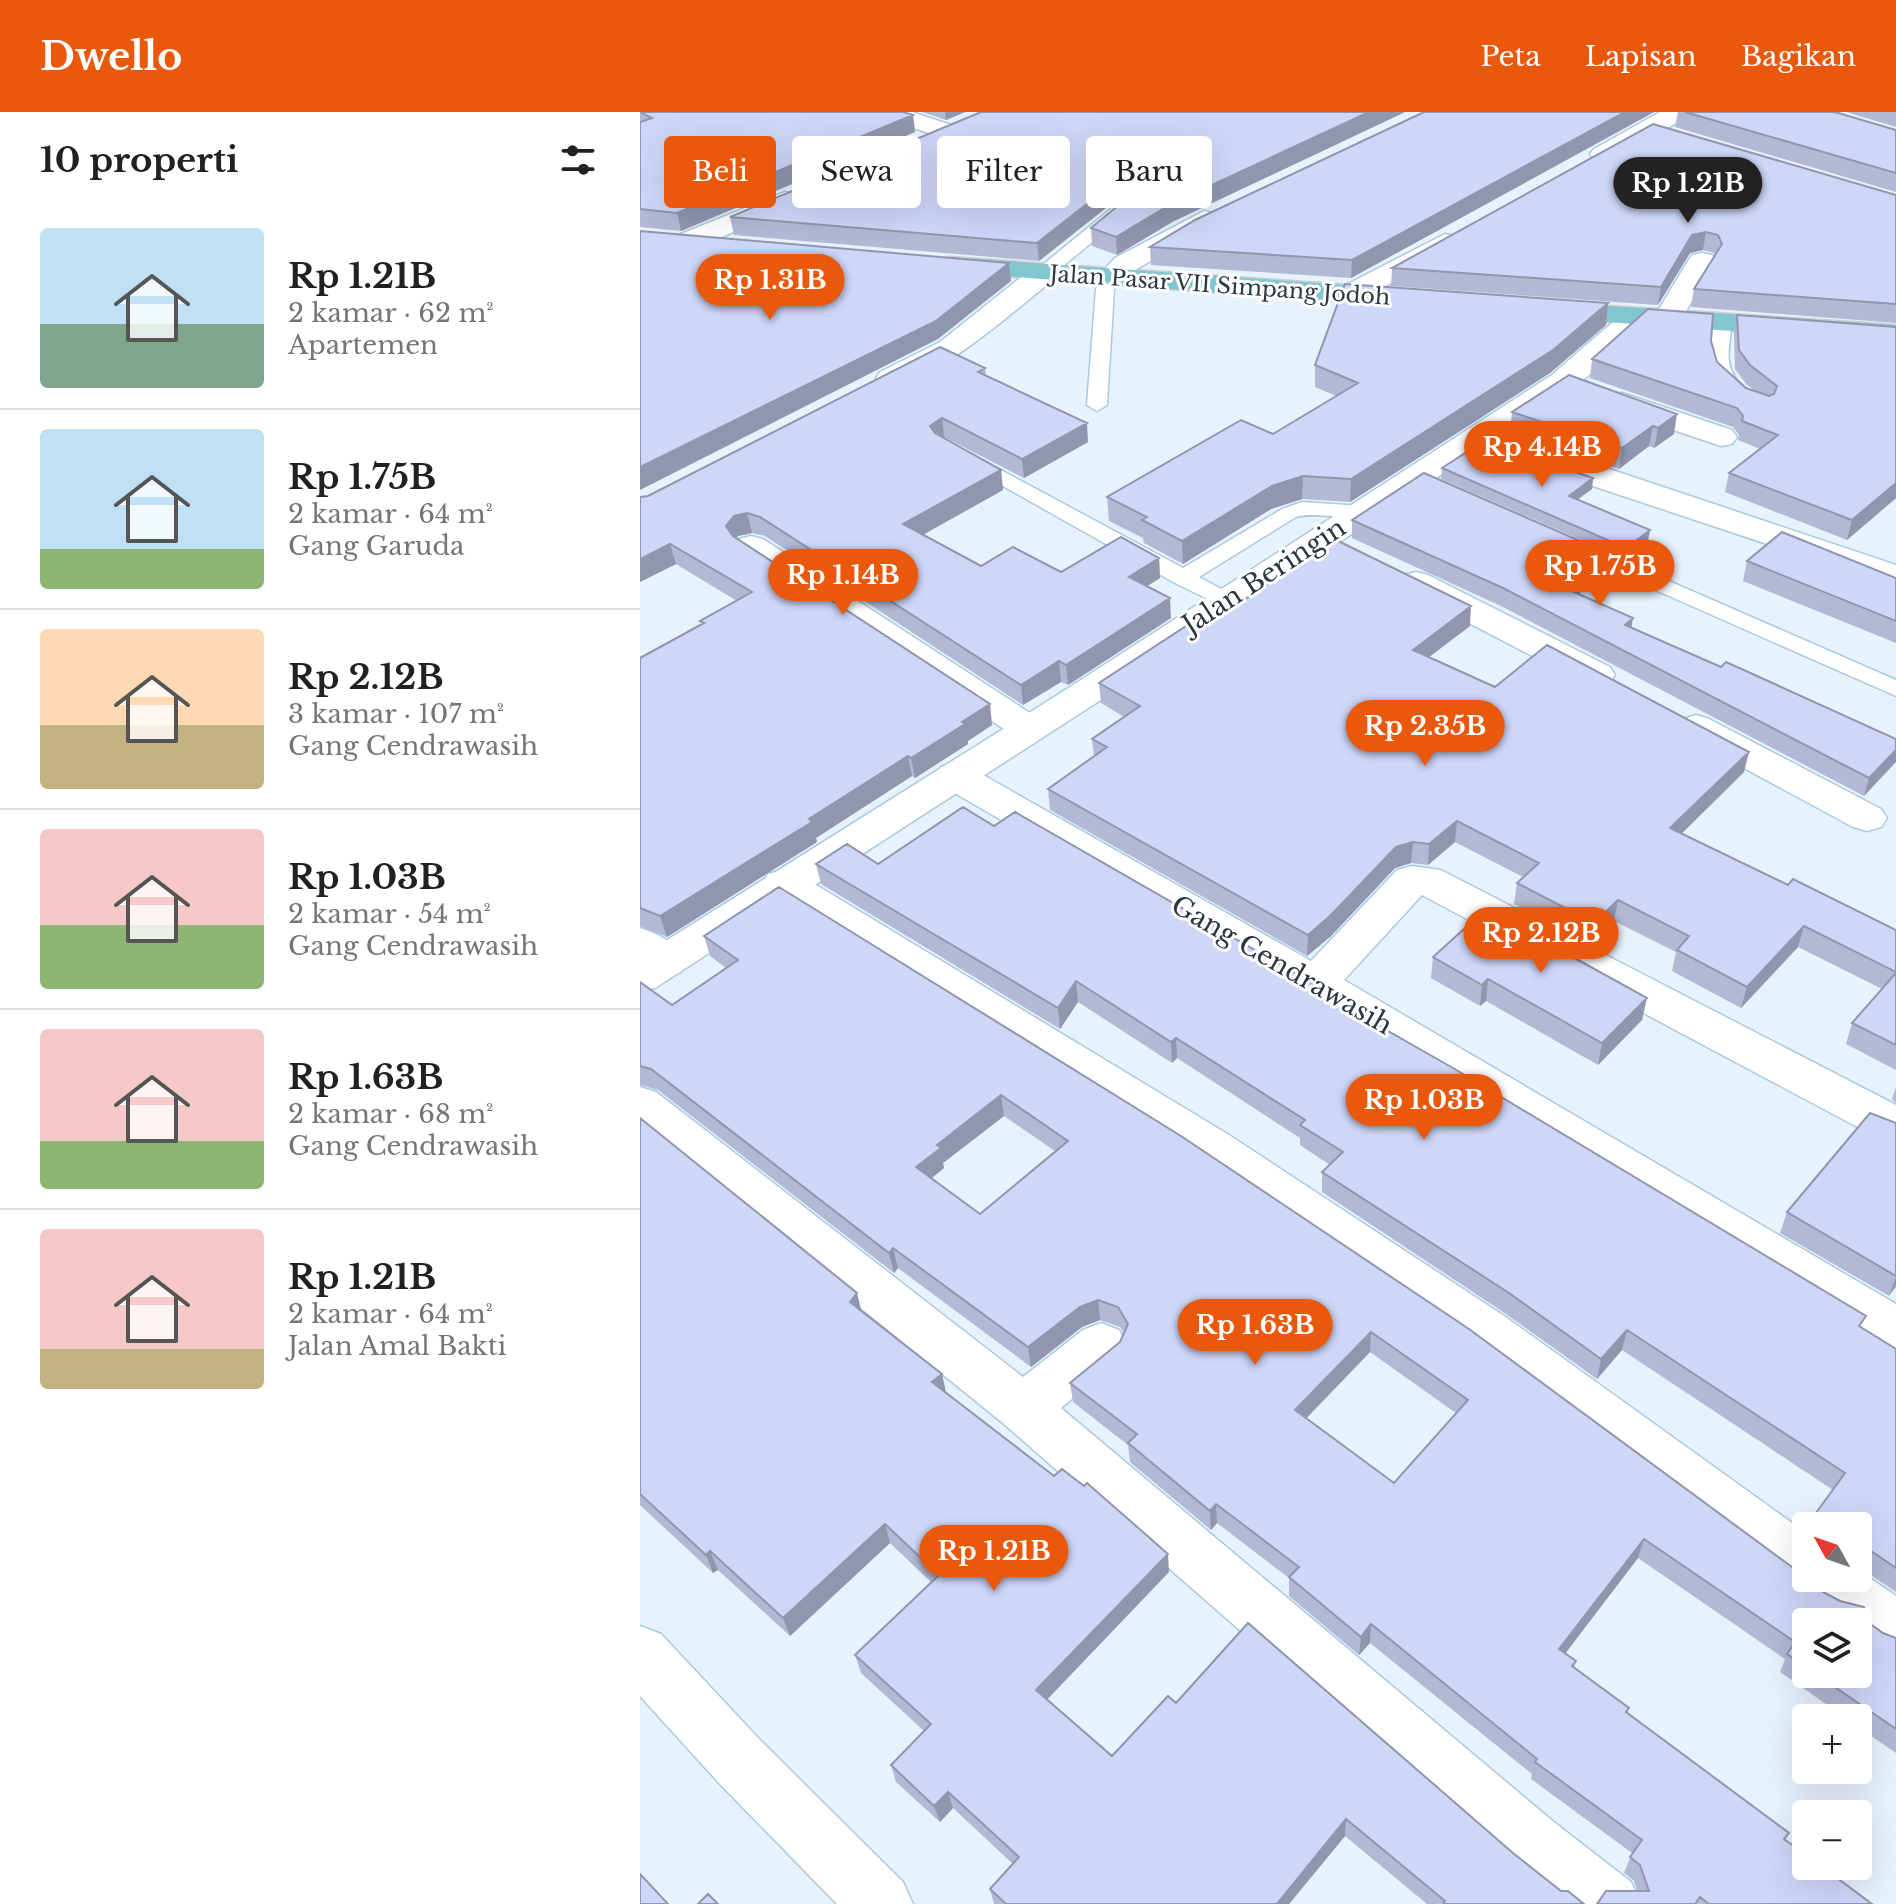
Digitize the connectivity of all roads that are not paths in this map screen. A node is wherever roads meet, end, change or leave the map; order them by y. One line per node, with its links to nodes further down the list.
1 (887, 112): 3 (street)
2 (1678, 125): 4 (street)
3 (921, 143)
4 (1581, 166)
5 (792, 197): 10 (street)
6 (1227, 207): 15 (street)
7 (1122, 208): 14 (lane)
8 (1473, 226): 16 (street)
9 (655, 239): 10 (main road)
10 (686, 242): 11 (main road)
11 (748, 248)
12 (1702, 261): 19 (street, Jalan Beringin)
13 (918, 263): 14 (main road, Jalan Pasar VII Simpang Jodoh)
14 (1045, 272): 15 (main road, Jalan Pasar VII Simpang Jodoh); 23 (street)
15 (1111, 277): 16 (main road, Jalan Pasar VII Simpang Jodoh); 25 (lane)
16 (1352, 293): 17 (main road, Jalan Pasar VII Simpang Jodoh)
17 (1425, 300)
18 (1513, 308): 19 (main road)
19 (1651, 318): 20 (main road); 22 (street, Jalan Beringin)
20 (1723, 322): 21 (main road); 24 (lane)
21 (1896, 334)
22 (1563, 381): 26 (street, Jalan Beringin); 27 (street)
23 (865, 391)
24 (1750, 401)
25 (1097, 405)
26 (1481, 435): 29 (street, Jalan Beringin); 33 (street)
27 (1721, 437)
28 (959, 453): 34 (lane)
29 (1362, 512): 31 (street, Jalan Beringin); 34 (lane)
30 (1549, 535): 36 (lane)
31 (1324, 538): 35 (street, Jalan Beringin); 37 (street)
32 (751, 546): 39 (street)
33 (1896, 577)
34 (1183, 578): 35 (lane)
35 (1226, 601): 39 (street, Jalan Beringin)
36 (1896, 689)
37 (1628, 691)
38 (1670, 714): 41 (street)
39 (1029, 729): 40 (street, Jalan Beringin)
40 (955, 776): 42 (street, Jalan Beringin); 44 (street, Gang Cendrawasih)
41 (1867, 818)
42 (783, 884): 43 (street, Jalan Beringin); 50 (street)
43 (649, 960)
44 (1316, 983): 46 (street); 47 (street, Gang Cendrawasih)
45 (640, 1104): 49 (street)
46 (1896, 1126)
47 (1896, 1330)
48 (1101, 1345): 49 (street)
49 (1023, 1408): 55 (street)
50 (1792, 1555)
51 (1843, 1592): 52 (street)
52 (1896, 1630)
53 (640, 1654): 54 (street)
54 (881, 1904)
55 (1609, 1904)

